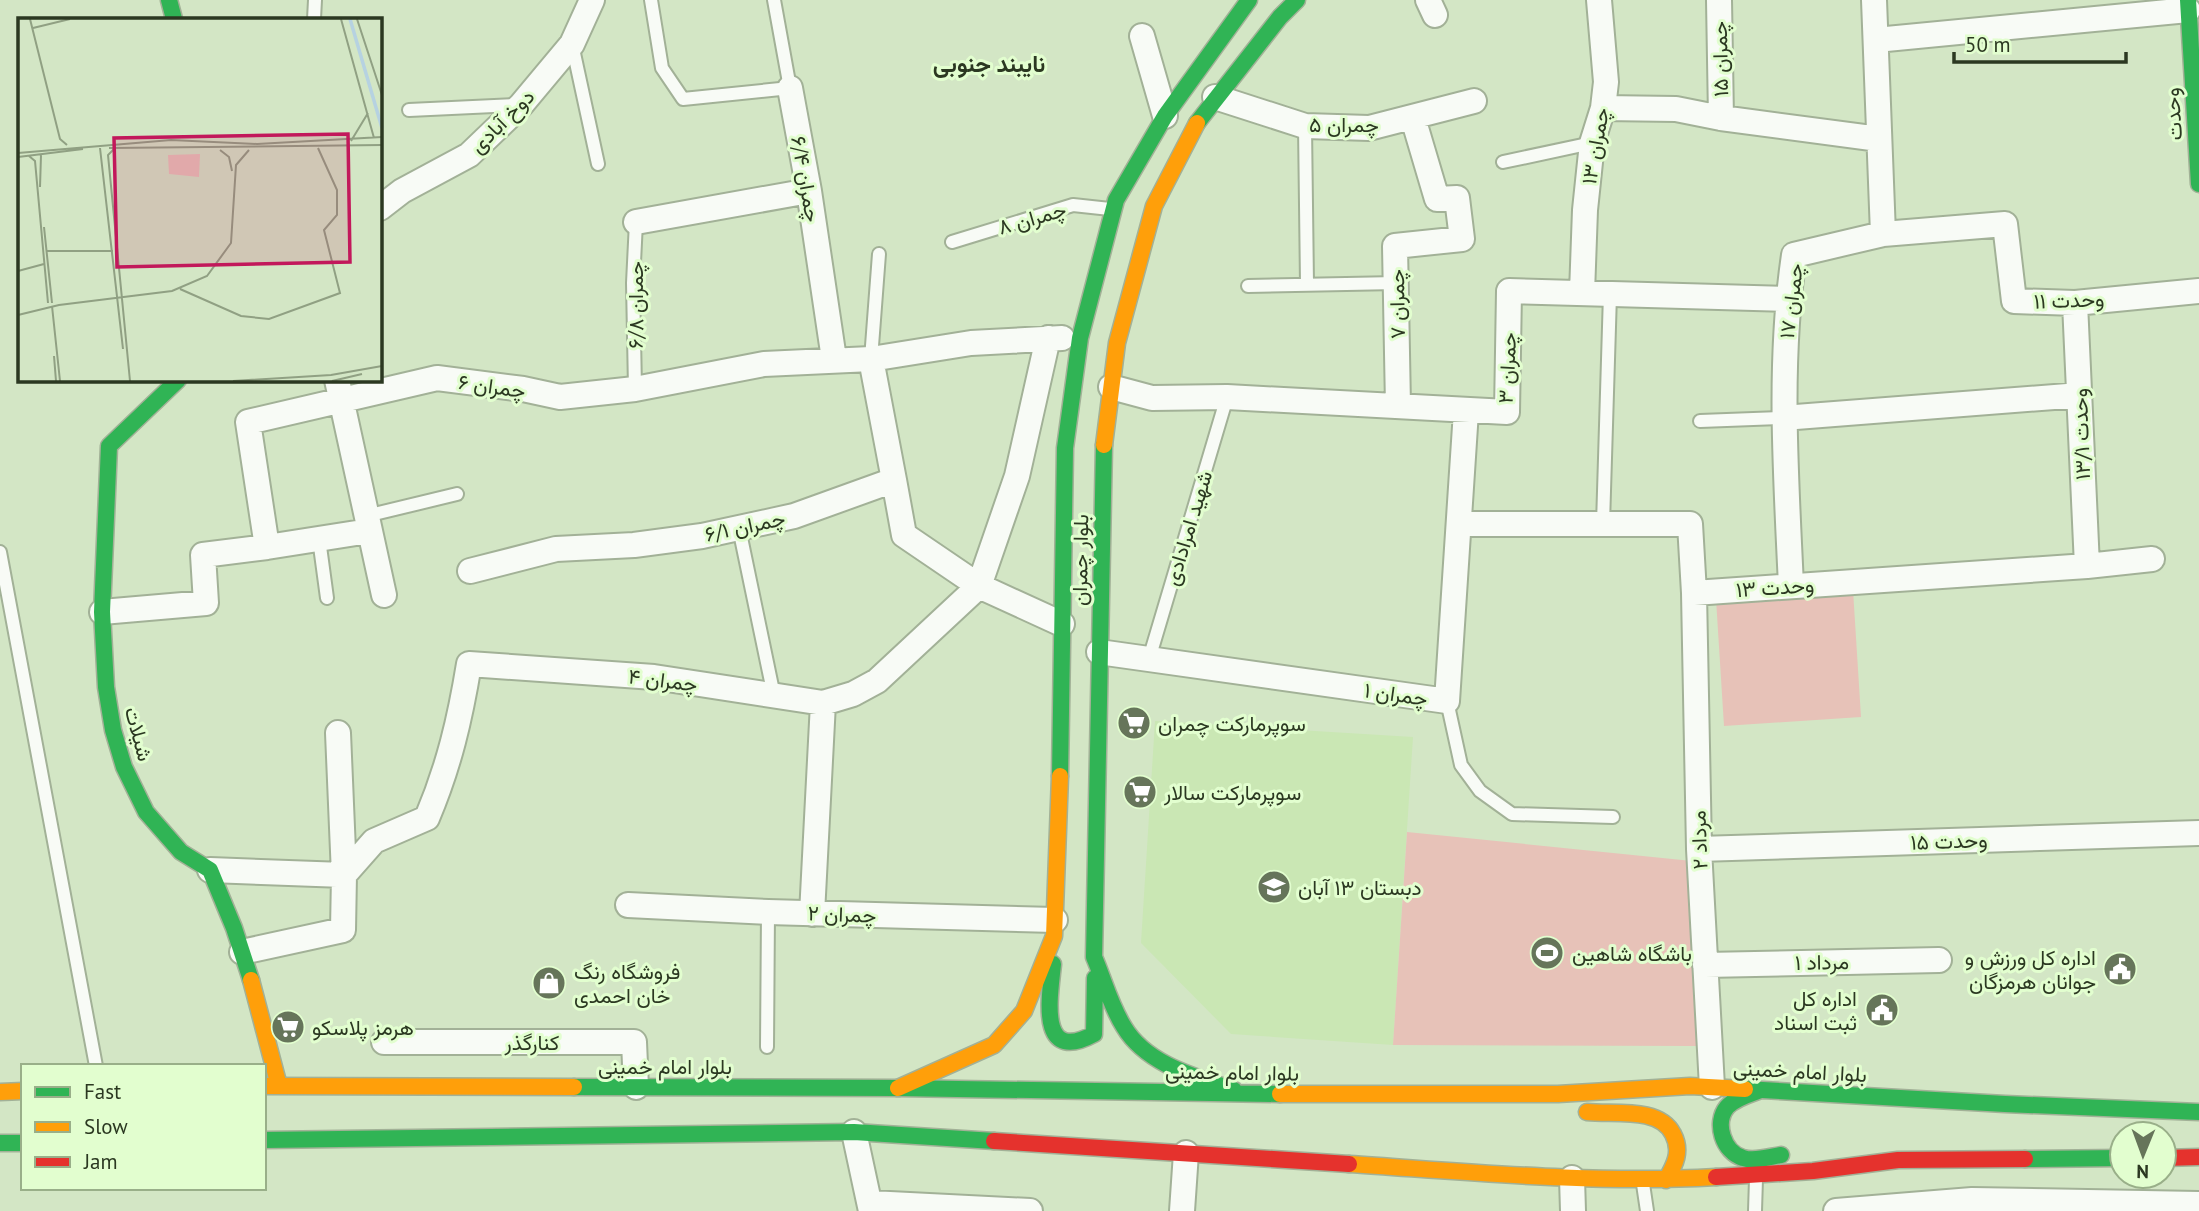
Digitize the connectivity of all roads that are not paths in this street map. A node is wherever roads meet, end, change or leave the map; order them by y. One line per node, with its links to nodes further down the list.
1 (169, 0): 12 (main road)
2 (315, 0): 13 (lane)
3 (592, 0): 16 (street, دوخ آبادی)
4 (651, 0): 17 (lane)
5 (775, 0): 17 (lane, چمران ۶/۴)
6 (1249, 0): 24 (main road, بلوار چمران)
7 (1297, 0): 19 (main road, بلوار چمران)
8 (1599, 0): 22 (street, چمران ۱۳)
9 (1719, 0): 26 (street, چمران ۱۵)
10 (1874, 0): 15 (street)
11 (2192, 6): 15 (street); 18 (main road, وحدت)
12 (174, 18)
13 (314, 18)
14 (1142, 36): 24 (street)
15 (1876, 40): 28 (street)
16 (572, 44): 21 (street, دوخ آبادی); 31 (lane)
17 (790, 88): 33 (street, چمران ۶/۴)
18 (2196, 91): 32 (main road, وحدت)
19 (1215, 97): 27 (street, چمران ۵); 49 (main road, بلوار چمران)
20 (1474, 101): 25 (street, چمران ۵)
21 (521, 105): 23 (lane); 34 (street, دوخ آبادی)
22 (1603, 108): 26 (street); 29 (street, چمران ۱۳)
23 (409, 110)
24 (1165, 116): 35 (main road, بلوار چمران)
25 (1413, 118): 27 (street, چمران ۵); 41 (street, چمران ۷)
26 (1721, 118): 28 (street)
27 (1305, 126): 40 (lane)
28 (1879, 139): 37 (street)
29 (1592, 143): 30 (lane); 44 (street, چمران ۱۳)
30 (1503, 162)
31 (598, 164)
32 (2199, 184)
33 (809, 191): 36 (street); 50 (street, چمران ۶/۴)
34 (382, 206)
35 (1114, 210): 38 (lane, چمران ۸); 49 (main road, بلوار چمران)
36 (636, 222): 55 (lane, چمران ۶/۸)
37 (1883, 234): 46 (street, چمران ۱۷); 47 (street, وحدت ۱۱)
38 (952, 242)
39 (879, 254): 51 (lane)
40 (1307, 284): 41 (lane); 42 (lane)
41 (1397, 284): 58 (street, چمران ۷)
42 (1248, 286)
43 (2199, 291): 47 (street, وحدت ۱۱)
44 (1582, 293): 45 (street, چمران ۳); 59 (street, چمران ۳)
45 (1610, 294): 46 (street, چمران ۳); 66 (lane)
46 (1788, 299): 60 (street, چمران ۱۷)
47 (2075, 303): 56 (street, وحدت ۱۳/۱)
48 (1048, 338): 49 (street, چمران ۶); 51 (street, چمران ۶); 74 (street, چمران ۴)
49 (1099, 341): 53 (main road, بلوار چمران); 80 (main road, بلوار چمران)
50 (834, 359): 51 (street, چمران ۶); 55 (street, چمران ۶)
51 (872, 359): 62 (street)
52 (176, 382): 79 (main road, شیلات)
53 (1111, 387): 57 (street, چمران ۳); 81 (main road, بلوار چمران)
54 (339, 389): 55 (street, چمران ۶); 64 (street); 69 (street, چمران ۶)
55 (635, 389)
56 (2080, 395): 60 (street); 72 (street, وحدت ۱۳/۱)
57 (1227, 397): 58 (street, چمران ۳); 82 (lane, شهید امرادادی)
58 (1398, 406): 59 (street, چمران ۳)
59 (1466, 411): 65 (street, چمران ۱)
60 (1783, 418): 61 (lane); 75 (street, چمران ۱۷)
61 (1699, 421)
62 (894, 480): 67 (street, چمران ۶/۱); 74 (street)
63 (457, 494): 64 (lane)
64 (368, 523): 68 (street); 77 (street)
65 (1460, 524): 66 (street); 84 (street, چمران ۱)
66 (1603, 524): 76 (street)
67 (739, 528): 73 (street, چمران ۶/۱); 83 (lane)
68 (319, 539): 69 (street); 78 (lane)
69 (267, 547): 79 (street)
70 (0, 552): 102 (lane)
71 (2152, 559): 72 (street, وحدت ۱۳)
72 (2087, 566): 75 (street, وحدت ۱۳)
73 (470, 571)
74 (979, 586): 80 (street); 85 (street, چمران ۴)
75 (1791, 586): 76 (street, وحدت ۱۳)
76 (1694, 593): 89 (street, مرداد ۲)
77 (384, 595)
78 (327, 598)
79 (102, 612): 90 (main road, شیلات)
80 (1062, 624): 95 (main road, بلوار چمران)
81 (1099, 652): 82 (street, چمران ۱); 97 (main road, بلوار چمران)
82 (1149, 659): 84 (street, چمران ۱)
83 (774, 696): 85 (street, چمران ۴); 91 (street, چمران ۴)
84 (1447, 701): 87 (lane)
85 (823, 703): 94 (street)
86 (338, 733): 91 (street)
87 (1613, 817)
88 (2199, 833): 89 (street, وحدت ۱۵)
89 (1699, 849): 99 (street, مرداد ۲)
90 (210, 870): 91 (street); 96 (main road)
91 (344, 876): 96 (street)
92 (628, 905): 93 (street, چمران ۲)
93 (768, 912): 94 (street, چمران ۲); 101 (lane)
94 (813, 914): 95 (street, چمران ۲)
95 (1055, 928): 97 (main road); 106 (main road, بلوار چمران)
96 (242, 952): 103 (main road)
97 (1094, 957): 110 (main road, بلوار چمران)
98 (1939, 960): 99 (street, مرداد ۱)
99 (1705, 965): 105 (street, مرداد ۲)
100 (384, 1042): 104 (street, کنارگذر)
101 (767, 1047)
102 (96, 1064)
103 (271, 1086): 104 (main road, بلوار امام خمینی)
104 (636, 1087): 106 (main road, بلوار امام خمینی)
105 (1712, 1087): 107 (main road, بلوار امام خمینی); 111 (main road, بلوار امام خمینی)
106 (898, 1088): 110 (main road, بلوار امام خمینی)
107 (1761, 1090): 112 (main road, بلوار امام خمینی); 121 (main road)
108 (21, 1091): 109 (main road)
109 (0, 1092)
110 (1244, 1094): 111 (main road, بلوار امام خمینی)
111 (1558, 1094): 126 (main road)
112 (2199, 1112)
113 (854, 1132): 114 (main road); 117 (main road); 129 (street)
114 (266, 1140)
115 (0, 1143): 116 (main road)
116 (21, 1143)
117 (1186, 1153): 124 (main road); 131 (street)
118 (2178, 1157): 119 (main road)
119 (2199, 1157)
120 (2108, 1158): 122 (main road)
121 (1898, 1160): 122 (main road); 123 (main road)
122 (1937, 1161): 127 (street)
123 (1756, 1175): 126 (main road); 134 (lane)
124 (1572, 1178): 125 (main road); 132 (street)
125 (1642, 1180): 126 (main road); 133 (lane)
126 (1665, 1180)
127 (1972, 1200): 128 (street); 135 (street)
128 (2199, 1205)
129 (871, 1207): 130 (street)
130 (1030, 1211)
131 (1182, 1211)
132 (1573, 1211)
133 (1647, 1211)
134 (1755, 1211)
135 (1844, 1211)

